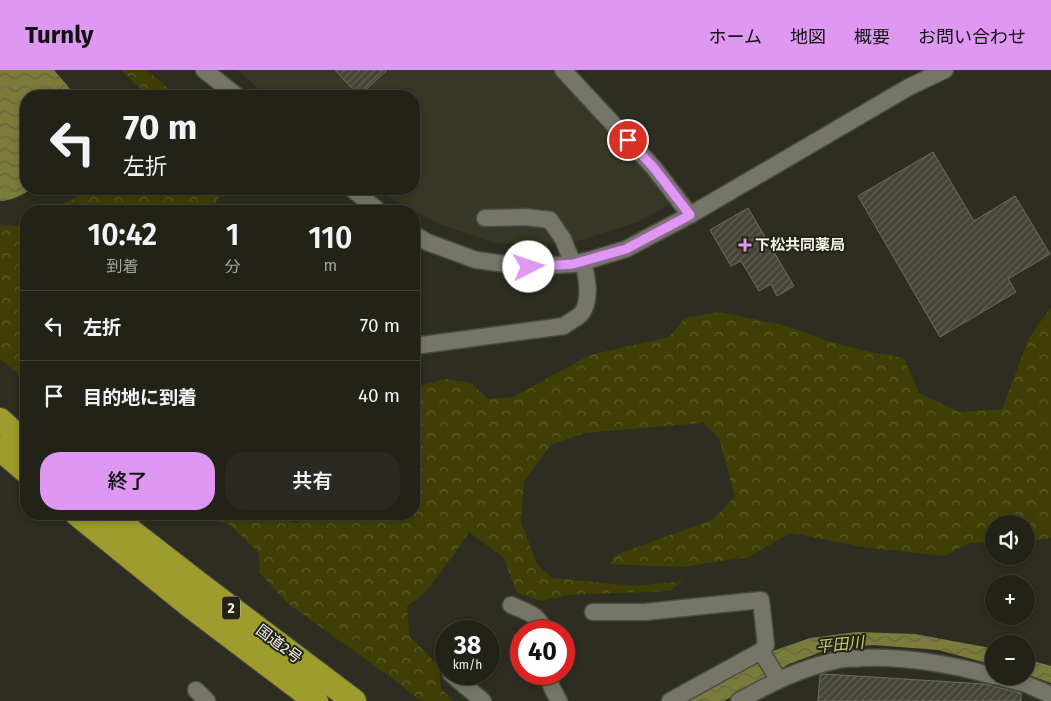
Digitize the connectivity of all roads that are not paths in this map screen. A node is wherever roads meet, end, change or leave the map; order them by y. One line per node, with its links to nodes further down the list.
1 (204, 70): 4 (street)
2 (563, 70): 7 (street)
3 (945, 70): 7 (street)
4 (229, 90)
5 (359, 195): 6 (street)
6 (372, 205)
7 (690, 215): 10 (street)
8 (485, 218): 10 (street)
9 (420, 238): 10 (street)
10 (578, 263): 11 (street)
11 (420, 345)
12 (0, 420): 13 (highway)
13 (20, 438)
14 (0, 449): 15 (highway)
15 (20, 466)
16 (84, 520): 28 (highway, 国道2号 / 2)
17 (117, 520): 29 (highway, 国道2号 / 2)
18 (511, 605): 20 (street)
19 (593, 612): 21 (street)
20 (538, 620)
21 (762, 653): 23 (street); 32 (street)
22 (985, 673): 23 (street)
23 (778, 677): 33 (street)
24 (464, 685): 30 (street)
25 (551, 685): 31 (street)
26 (1028, 685): 27 (street)
27 (1051, 695)
28 (316, 701)
29 (354, 701)
30 (483, 701)
31 (559, 701)
32 (670, 701)
33 (738, 701)

